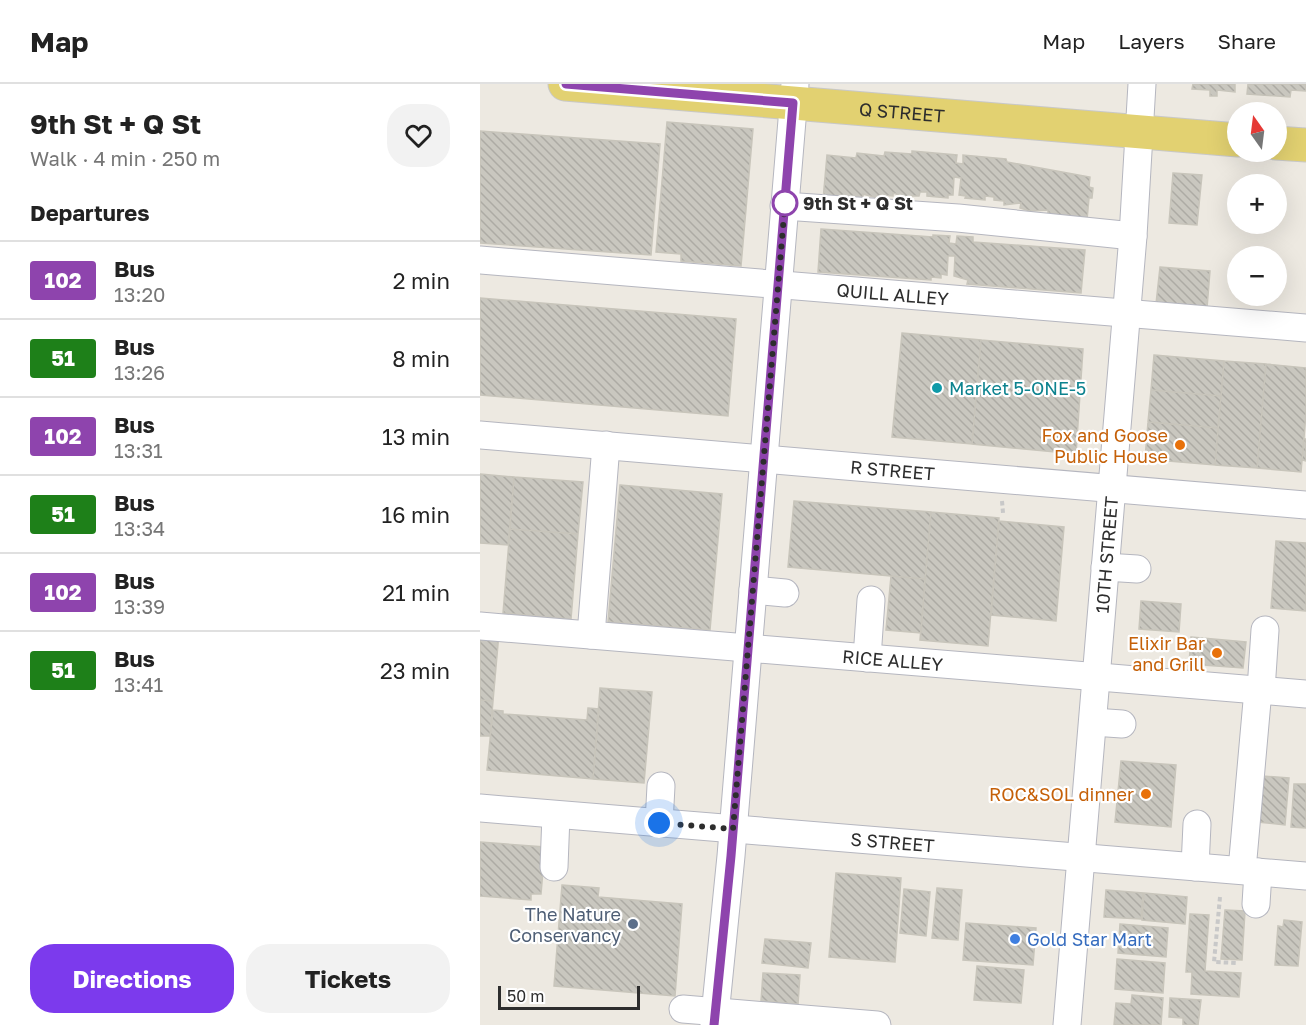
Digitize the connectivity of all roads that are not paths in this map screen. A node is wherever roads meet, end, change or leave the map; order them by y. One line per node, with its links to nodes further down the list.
1 (565, 84): 3 (main road, Q STREET)
2 (1142, 84): 4 (street, 10TH STREET)
3 (794, 94): 4 (main road, Q STREET); 8 (street)
4 (1138, 131): 5 (main road, Q STREET); 9 (street, 10TH STREET)
5 (1227, 139)
6 (1287, 144): 7 (main road)
7 (1306, 145)
8 (784, 206): 9 (street); 11 (street)
9 (1133, 236): 12 (street, 10TH STREET)
10 (480, 260): 11 (street, QUILL ALLEY)
11 (778, 284): 12 (street, QUILL ALLEY); 16 (street)
12 (1126, 313): 13 (street, QUILL ALLEY); 17 (street, 10TH STREET)
13 (1306, 328)
14 (480, 435): 15 (street, R STREET)
15 (606, 445): 16 (street, R STREET); 26 (street)
16 (763, 459): 17 (street, R STREET); 21 (street)
17 (1112, 489): 18 (street, R STREET); 19 (street, 10TH STREET)
18 (1306, 505)
19 (1105, 567): 20 (street); 29 (street, 10TH STREET)
20 (1137, 569)
21 (753, 590): 22 (street); 27 (street)
22 (785, 593)
23 (871, 600): 28 (street)
24 (480, 626): 26 (street, RICE ALLEY)
25 (1265, 630): 31 (street)
26 (584, 639): 27 (street, RICE ALLEY)
27 (748, 648): 28 (street, RICE ALLEY); 39 (street)
28 (867, 658): 29 (street, RICE ALLEY)
29 (1096, 677): 31 (street, RICE ALLEY); 32 (street, 10TH STREET)
30 (1300, 689): 31 (street, RICE ALLEY)
31 (1260, 690): 43 (street)
32 (1093, 722): 33 (street); 40 (street, 10TH STREET)
33 (1122, 724)
34 (661, 786): 37 (street)
35 (480, 808): 36 (street, S STREET)
36 (556, 815): 37 (street, S STREET); 41 (street)
37 (659, 823): 39 (street, S STREET)
38 (1197, 824): 42 (street)
39 (733, 829): 40 (street, S STREET); 47 (street)
40 (1081, 858): 42 (street, S STREET); 49 (street, 10TH STREET)
41 (554, 867)
42 (1195, 867): 43 (street, S STREET)
43 (1250, 871): 44 (street, S STREET); 45 (street)
44 (1306, 876)
45 (1256, 904)
46 (682, 1009): 47 (street)
47 (714, 1018): 48 (street)
48 (877, 1025)
49 (1067, 1025)

